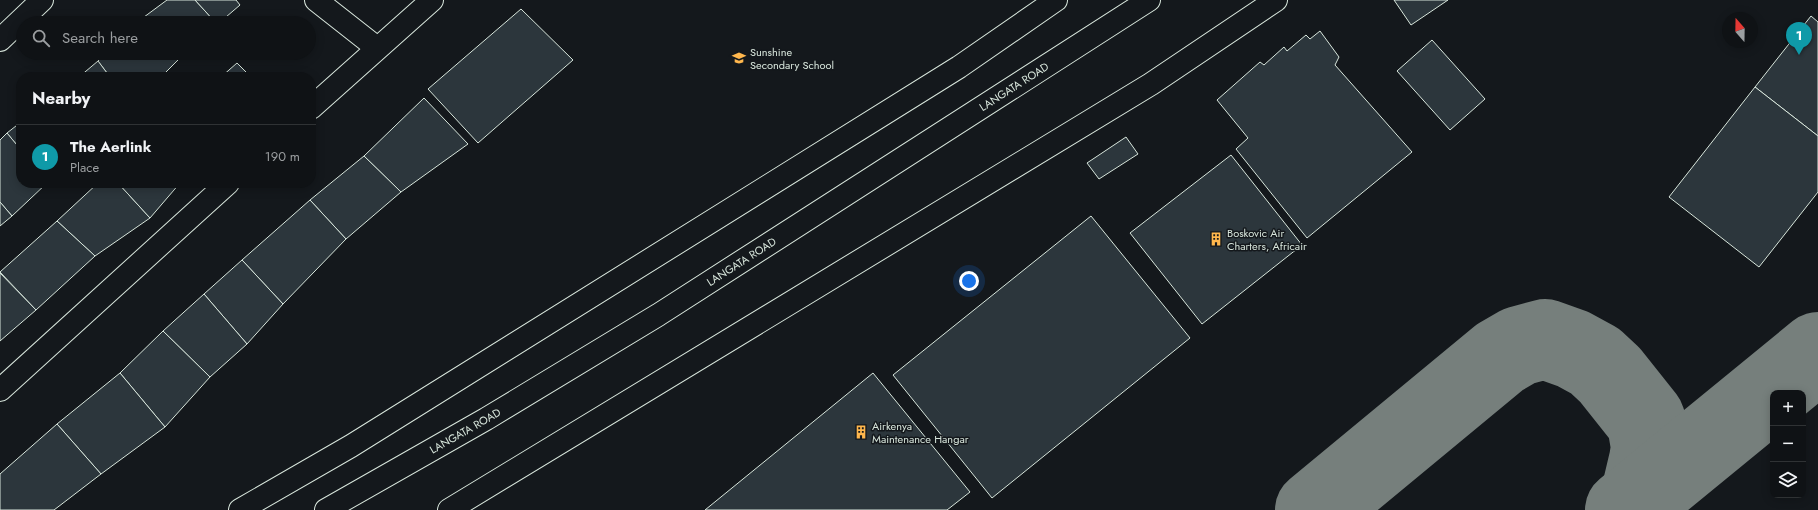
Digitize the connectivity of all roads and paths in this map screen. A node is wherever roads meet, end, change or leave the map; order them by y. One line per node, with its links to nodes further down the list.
1 (42, 0): 7 (main road)
2 (316, 0): 10 (main road)
3 (432, 0): 10 (main road)
4 (1056, 0): 14 (main road)
5 (1149, 0): 15 (main road, LANGATA ROAD)
6 (1276, 0): 16 (main road)
7 (25, 16)
8 (16, 25): 9 (main road)
9 (0, 40)
10 (377, 48): 11 (main road)
11 (316, 103)
12 (222, 188): 13 (main road)
13 (0, 390)
14 (240, 510)
15 (326, 510)
16 (449, 510)

